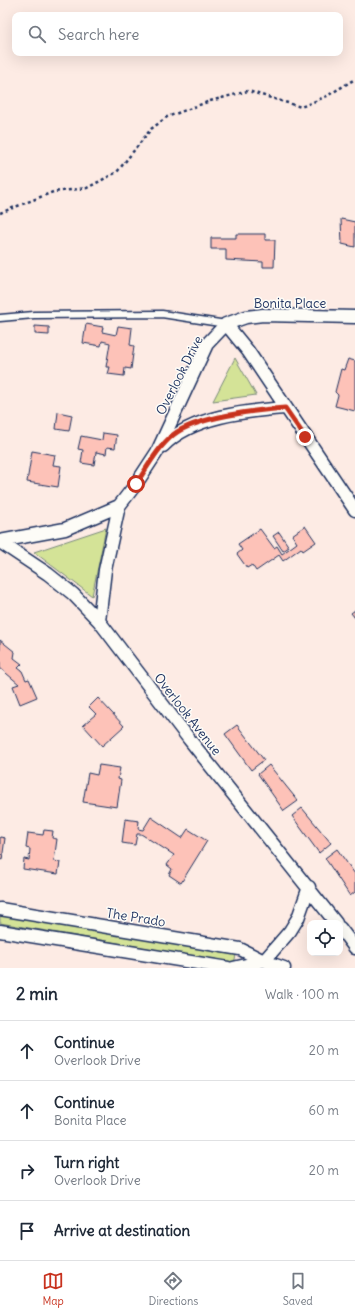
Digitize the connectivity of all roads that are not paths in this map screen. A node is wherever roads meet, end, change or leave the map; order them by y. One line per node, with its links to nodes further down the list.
1 (355, 317): 3 (street, Bonita Place)
2 (0, 318): 3 (lane)
3 (226, 324): 4 (street); 5 (street, Overlook Drive)
4 (285, 408): 5 (street); 7 (street)
5 (157, 452): 6 (street, Overlook Drive)
6 (119, 506): 8 (street, Overlook Drive); 9 (street)
7 (355, 510)
8 (0, 541): 9 (street, Overlook Avenue)
9 (99, 621): 10 (street, Overlook Avenue)
10 (309, 887): 12 (street, Overlook Avenue); 16 (street)
11 (0, 909): 16 (street, The Prado)
12 (334, 920)
13 (0, 931): 17 (street)
14 (343, 932): 15 (street)
15 (355, 948)
16 (264, 962): 18 (street, The Prado); 19 (street, The Prado)
17 (228, 968)
18 (233, 968)
19 (284, 968)

